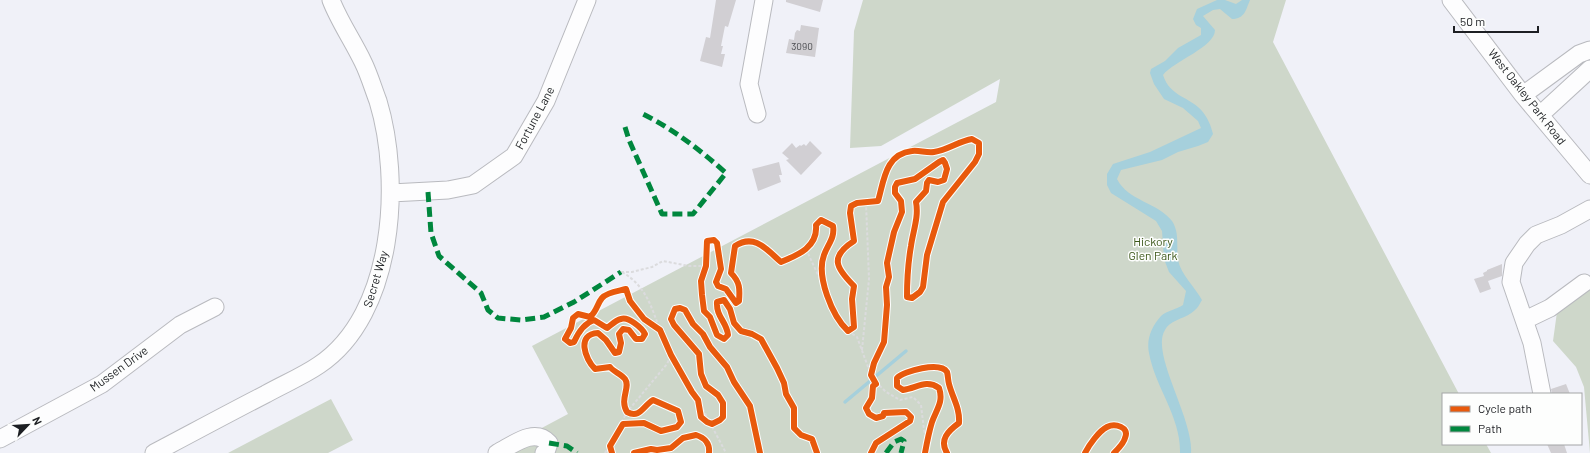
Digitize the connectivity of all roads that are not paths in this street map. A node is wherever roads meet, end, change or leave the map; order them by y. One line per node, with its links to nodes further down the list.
1 (331, 0): 11 (street, Secret Way)
2 (587, 0): 11 (street, Fortune Lane)
3 (764, 0): 8 (street)
4 (1451, 0): 7 (street, West Oakley Park Road)
5 (1590, 50): 7 (street)
6 (1590, 69): 9 (street)
7 (1523, 96): 9 (street, West Oakley Park Road)
8 (757, 114)
9 (1540, 115): 10 (street, West Oakley Park Road)
10 (1590, 174)
11 (391, 193): 18 (street, Secret Way)
12 (1590, 208): 15 (street)
13 (1584, 283): 15 (street)
14 (215, 307): 17 (street, Mussen Drive)
15 (1525, 320): 16 (street)
16 (1542, 393)
17 (0, 439)
18 (154, 453)
19 (497, 453): 20 (street)
20 (544, 453)

